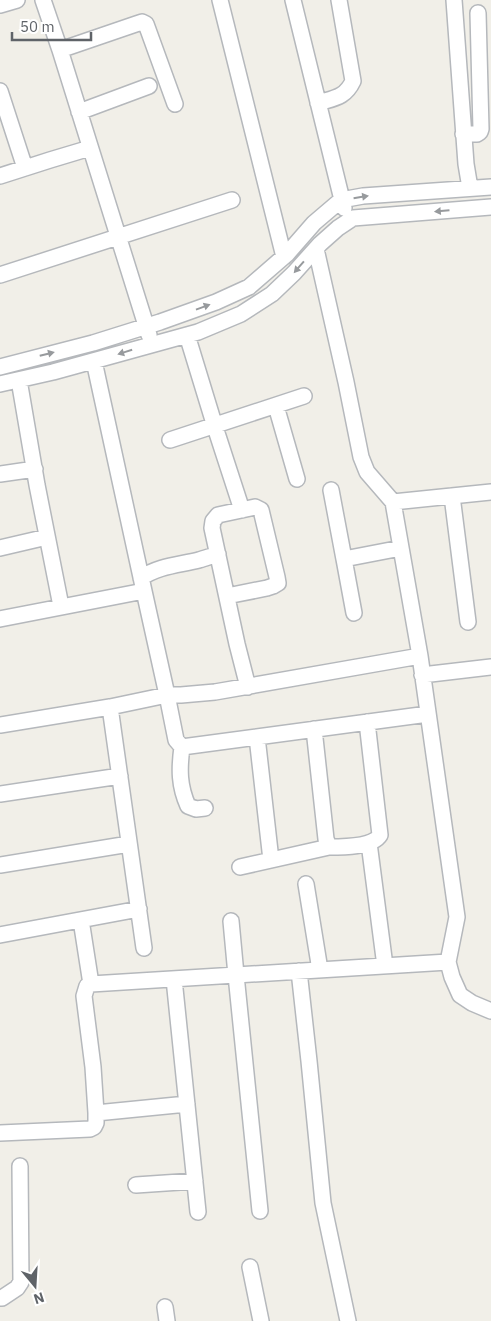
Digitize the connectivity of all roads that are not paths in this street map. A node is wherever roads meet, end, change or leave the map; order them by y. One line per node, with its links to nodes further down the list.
1 (17, 0): 6 (street)
2 (43, 0): 9 (street)
3 (220, 0): 27 (street)
4 (293, 0): 12 (street)
5 (339, 0): 12 (street)
6 (0, 5)
7 (455, 7): 8 (street); 15 (street)
8 (484, 13): 15 (street)
9 (60, 50): 13 (street); 14 (street)
10 (149, 86): 14 (street)
11 (0, 91): 17 (street)
12 (318, 103): 22 (street)
13 (175, 104)
14 (79, 112): 16 (street)
15 (463, 134): 20 (street)
16 (90, 148): 17 (street); 25 (street)
17 (25, 168): 18 (street)
18 (0, 176)
19 (491, 187): 20 (street)
20 (470, 188): 22 (street, one-way to 20)
21 (232, 200): 25 (street)
22 (341, 200): 24 (street); 27 (street)
23 (491, 207): 24 (street, one-way to 24)
24 (348, 221): 26 (street)
25 (117, 236): 28 (street); 29 (street)
26 (316, 248): 30 (street, one-way to 30); 46 (street)
27 (284, 257): 29 (street, one-way to 27)
28 (0, 275)
29 (146, 326): 31 (street); 33 (street, one-way to 29)
30 (188, 335): 31 (street); 38 (street)
31 (152, 344): 32 (street, one-way to 32)
32 (94, 361): 34 (street); 53 (street)
33 (0, 366)
34 (19, 380): 35 (street); 40 (street)
35 (0, 384)
36 (304, 396): 37 (street)
37 (276, 406): 38 (street); 42 (street)
38 (214, 424): 39 (street); 47 (street)
39 (170, 440)
40 (35, 469): 41 (street); 48 (street)
41 (0, 474)
42 (297, 479)
43 (331, 490): 52 (street)
44 (491, 492): 45 (street)
45 (452, 496): 46 (street); 58 (street)
46 (393, 502): 50 (street)
47 (242, 510): 51 (street); 54 (street)
48 (47, 537): 49 (street); 55 (street)
49 (0, 548)
50 (401, 548): 52 (street); 59 (street)
51 (218, 554): 53 (street); 54 (street)
52 (344, 559): 56 (street)
53 (142, 584): 55 (street); 64 (street)
54 (227, 596): 63 (street)
55 (61, 606): 57 (street)
56 (354, 613)
57 (0, 619)
58 (468, 622)
59 (420, 656): 62 (street); 63 (street)
60 (491, 667): 61 (street); 62 (street)
61 (491, 671)
62 (422, 675): 66 (street)
63 (248, 686): 64 (street)
64 (167, 695): 65 (street); 71 (street)
65 (110, 707): 68 (street); 72 (street)
66 (428, 714): 67 (street); 87 (street)
67 (367, 722): 69 (street); 75 (street)
68 (0, 723)
69 (314, 729): 70 (street); 77 (street)
70 (256, 737): 71 (street); 78 (street)
71 (182, 747): 74 (street)
72 (120, 776): 73 (street); 76 (street)
73 (0, 794)
74 (205, 808)
75 (370, 843): 77 (street); 88 (street)
76 (129, 844): 79 (street); 82 (street)
77 (329, 847): 78 (street)
78 (272, 860): 80 (street)
79 (0, 865)
80 (240, 867)
81 (306, 884): 89 (street)
82 (138, 909): 83 (street); 86 (street)
83 (81, 920): 85 (street); 93 (street)
84 (231, 921): 91 (street)
85 (0, 935)
86 (144, 948)
87 (448, 962): 88 (street); 94 (street)
88 (385, 966): 89 (street)
89 (320, 970): 90 (street)
90 (299, 971): 91 (street); 106 (street)
91 (236, 975): 92 (street); 101 (street)
92 (174, 979): 93 (street); 95 (street)
93 (91, 984): 96 (street)
94 (491, 1011)
95 (187, 1104): 96 (street); 99 (street)
96 (96, 1113): 97 (street)
97 (0, 1133)
98 (20, 1166): 104 (street)
99 (195, 1181): 100 (street); 102 (street)
100 (136, 1185)
101 (260, 1211)
102 (198, 1212)
103 (250, 1267): 105 (street)
104 (0, 1298)
105 (261, 1321)
106 (348, 1321)

